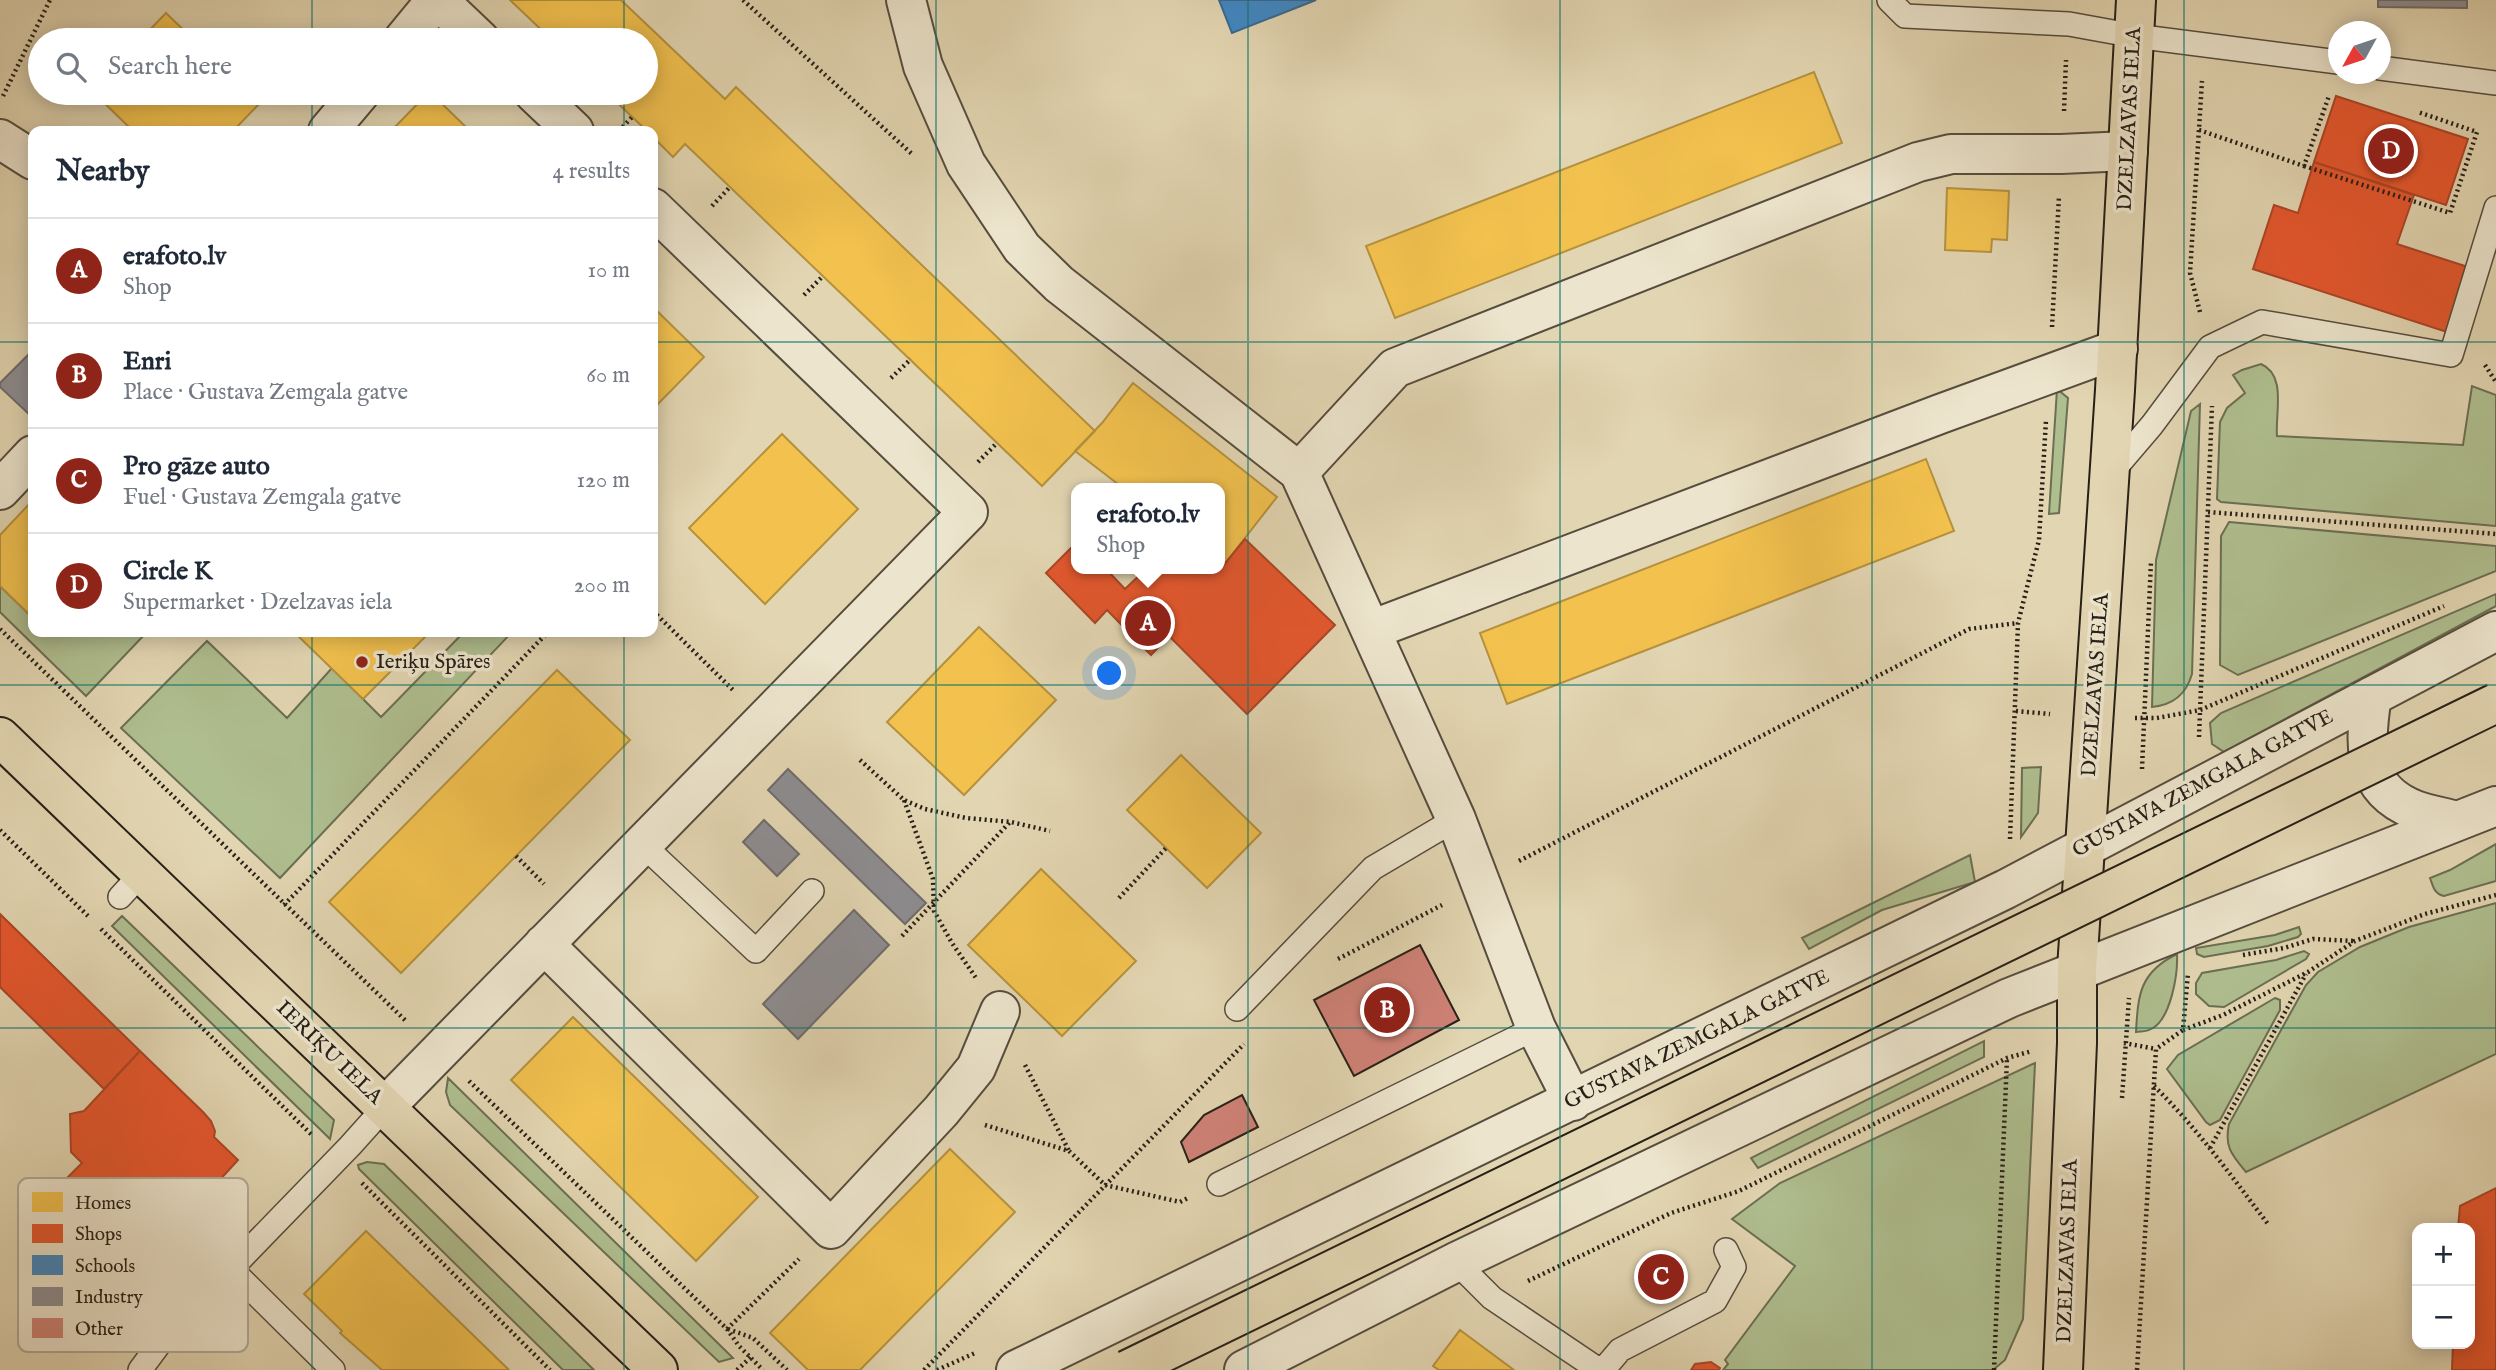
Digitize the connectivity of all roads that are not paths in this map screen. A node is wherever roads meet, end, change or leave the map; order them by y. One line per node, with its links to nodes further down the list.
1 (437, 0): 5 (street); 6 (street)
2 (906, 0): 21 (street)
3 (1889, 0): 4 (lane)
4 (2136, 18): 7 (lane); 15 (main road, DZELZAVAS IELA)
5 (413, 28)
6 (467, 28)
7 (2328, 61)
8 (2391, 69): 9 (lane)
9 (2496, 83)
10 (350, 105): 12 (street)
11 (547, 105): 13 (street)
12 (332, 126)
13 (569, 126)
14 (0, 139): 16 (street)
15 (2128, 150): 19 (main road, DZELZAVAS IELA); 21 (street)
16 (28, 156)
17 (2496, 208): 22 (lane)
18 (658, 213): 32 (street)
19 (2118, 349): 22 (main road, DZELZAVAS IELA); 24 (street)
20 (28, 460): 23 (street)
21 (1299, 472): 24 (street)
22 (2109, 475): 33 (main road, DZELZAVAS IELA)
23 (0, 490)
24 (1371, 629): 30 (street)
25 (2496, 631): 26 (street, GUSTAVA ZEMGALA GATVE)
26 (2372, 696): 31 (street, GUSTAVA ZEMGALA GATVE); 33 (street, GUSTAVA ZEMGALA GATVE)
27 (2496, 704): 52 (main road, bridge)
28 (0, 737): 41 (main road, IERIĶU IELA)
29 (2496, 806): 31 (street)
30 (1457, 819): 37 (lane); 39 (street)
31 (2457, 821): 36 (street)
32 (642, 844): 34 (lane); 35 (street)
33 (2085, 846): 36 (main road, DZELZAVAS IELA); 40 (street, GUSTAVA ZEMGALA GATVE)
34 (812, 891)
35 (544, 944): 38 (street); 41 (street)
36 (2077, 969): 45 (street); 55 (main road, DZELZAVAS IELA)
37 (1237, 1009)
38 (1000, 1011)
39 (1536, 1028): 40 (street); 42 (lane)
40 (1573, 1101): 51 (street, GUSTAVA ZEMGALA GATVE)
41 (385, 1107): 44 (lane); 50 (main road, IERIĶU IELA)
42 (1219, 1184)
43 (1726, 1250): 54 (lane)
44 (248, 1251)
45 (1456, 1262): 53 (street); 54 (lane)
46 (248, 1286): 49 (lane)
47 (153, 1352): 48 (lane)
48 (140, 1370)
49 (333, 1370)
50 (658, 1370)
51 (1016, 1370)
52 (1127, 1370)
53 (1244, 1370)
54 (1601, 1370)
55 (2063, 1370)

